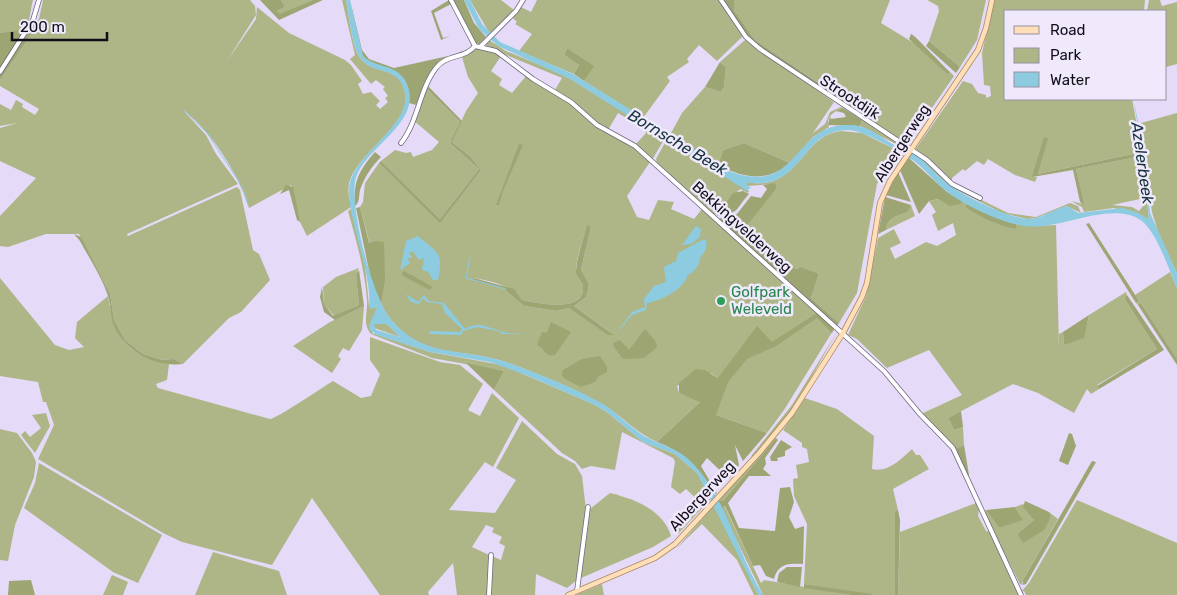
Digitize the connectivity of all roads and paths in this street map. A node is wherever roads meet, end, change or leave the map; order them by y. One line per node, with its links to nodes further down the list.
1 (38, 0): 7 (street)
2 (451, 0): 6 (street)
3 (523, 0): 6 (street)
4 (720, 0): 9 (street, Strootdijk)
5 (992, 0): 9 (main road, Albergerweg)
6 (478, 46): 8 (street); 11 (street, Bekkingvelderweg)
7 (0, 72)
8 (401, 143)
9 (911, 150): 10 (street, Strootdijk); 11 (main road, Albergerweg)
10 (980, 198)
11 (842, 332): 14 (main road, Albergerweg); 17 (street, Bekkingvelderweg)
12 (588, 507): 14 (street)
13 (491, 555): 15 (street)
14 (577, 591): 16 (main road, Albergerweg)
15 (489, 595)
16 (568, 595)
17 (1021, 595)

